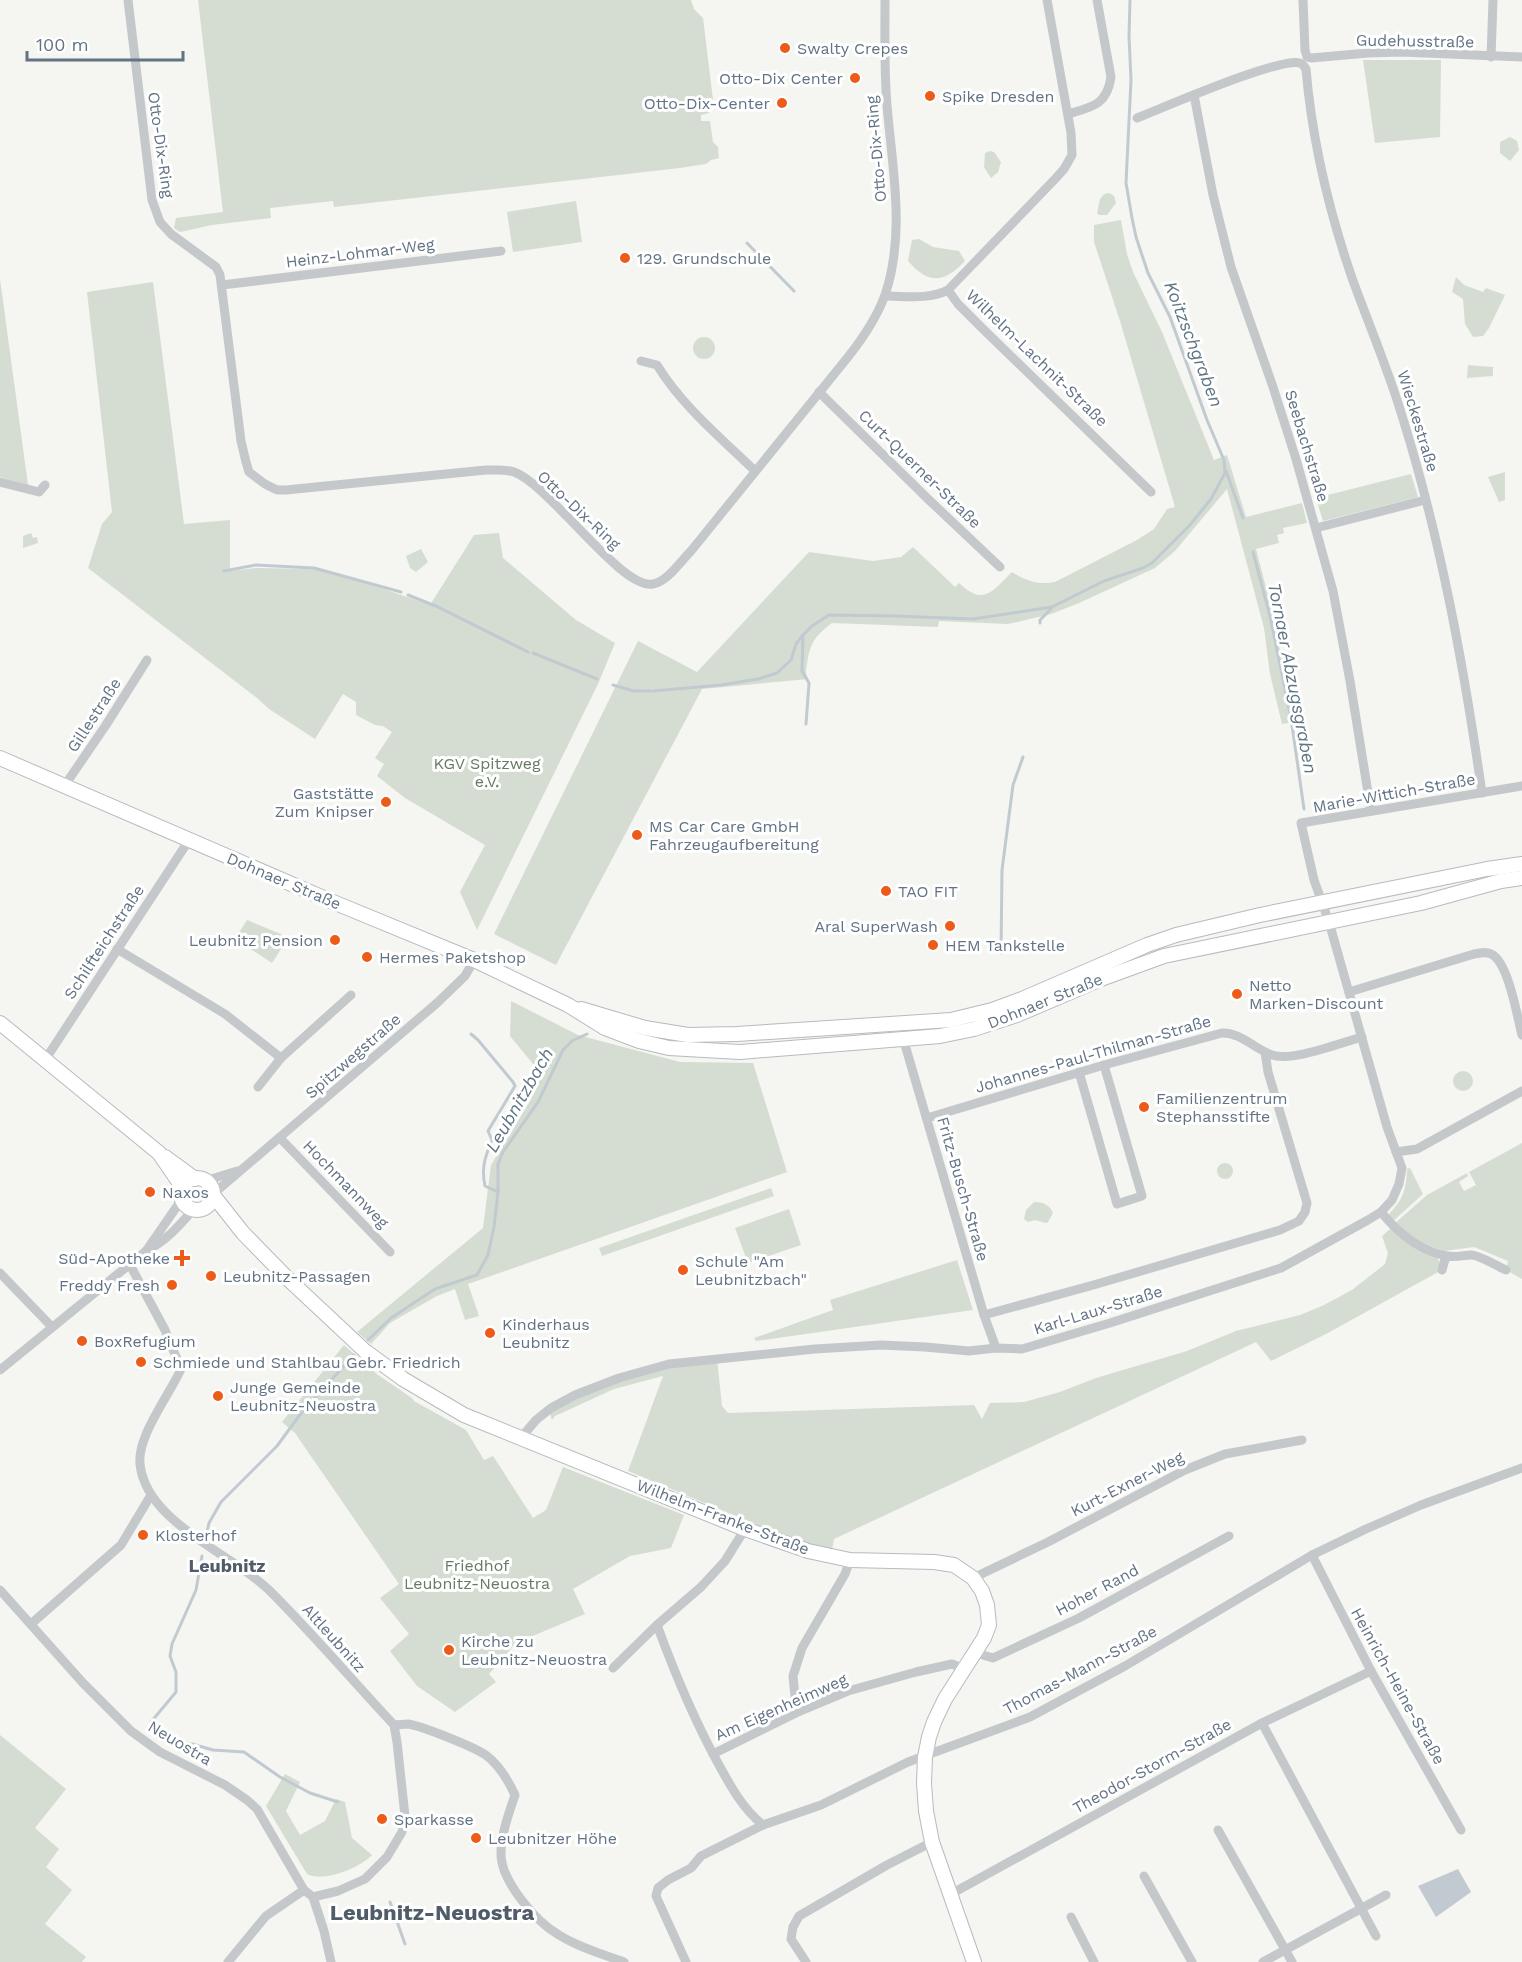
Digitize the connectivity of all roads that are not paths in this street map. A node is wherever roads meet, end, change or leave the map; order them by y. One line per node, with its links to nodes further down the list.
1 (128, 0): 14 (street, Otto-Dix-Ring)
2 (885, 0): 16 (street, Otto-Dix-Ring)
3 (1047, 0): 11 (street)
4 (1097, 0): 11 (street)
5 (1303, 0): 9 (street, Wieckestraße)
6 (1493, 0): 7 (street)
7 (1491, 57): 8 (street, Gudehusstraße); 9 (street, Gudehusstraße)
8 (1522, 57)
9 (1305, 61): 10 (street, Gudehusstraße); 23 (street, Wieckestraße)
10 (1194, 95): 12 (street, Gudehusstraße); 24 (street, Seebachstraße)
11 (1068, 114): 15 (street)
12 (1137, 118)
13 (501, 251): 14 (street, Heinz-Lohmar-Weg)
14 (222, 285): 19 (street, Otto-Dix-Ring)
15 (948, 290): 16 (street, Wilhelm-Lachnit-Straße); 22 (street, Wilhelm-Lachnit-Straße)
16 (885, 296): 18 (street, Otto-Dix-Ring)
17 (641, 361): 19 (street)
18 (819, 392): 19 (street, Otto-Dix-Ring); 25 (street, Curt-Querner-Straße)
19 (755, 471)
20 (0, 482): 21 (street)
21 (45, 485)
22 (1152, 492)
23 (1425, 500): 24 (street); 30 (street, Wieckestraße)
24 (1316, 528): 31 (street, Seebachstraße)
25 (1000, 567)
26 (147, 660): 28 (street, Gillestraße)
27 (0, 758): 28 (main road, Dohnaer Straße)
28 (65, 785): 32 (main road, Dohnaer Straße)
29 (1522, 786): 30 (street, Marie-Wittich-Straße)
30 (1482, 793): 31 (street, Marie-Wittich-Straße)
31 (1371, 811): 35 (street, Marie-Wittich-Straße)
32 (189, 840): 37 (street, Schilfteichstraße); 38 (main road, Dohnaer Straße)
33 (1522, 864): 35 (main road, Dohnaer Straße)
34 (1522, 878): 36 (main road, Dohnaer Straße)
35 (1322, 903): 36 (street, Marie-Wittich-Straße); 41 (main road, Dohnaer Straße)
36 (1329, 922): 39 (street, Karl-Laux-Straße); 45 (main road, Dohnaer Straße)
37 (117, 949): 47 (street); 48 (street, Schilfteichstraße)
38 (474, 960): 41 (main road, Dohnaer Straße); 54 (street, Spitzwegstraße)
39 (1349, 992): 43 (street); 44 (street, Karl-Laux-Straße)
40 (351, 995): 47 (street)
41 (568, 1005): 45 (main road, Dohnaer Straße)
42 (0, 1023): 48 (main road)
43 (1522, 1035)
44 (1362, 1037): 46 (street, Johannes-Paul-Thilman-Straße); 55 (street, Karl-Laux-Straße)
45 (903, 1038): 53 (street, Fritz-Busch-Straße)
46 (1265, 1052): 49 (street, Johannes-Paul-Thilman-Straße); 71 (street, Karl-Laux-Straße)
47 (281, 1058): 51 (street)
48 (45, 1060): 56 (main road)
49 (1104, 1065): 50 (street, Johannes-Paul-Thilman-Straße); 50 (street)
50 (1080, 1072): 53 (street, Johannes-Paul-Thilman-Straße)
51 (258, 1087)
52 (1522, 1091): 55 (street)
53 (927, 1118): 71 (street, Fritz-Busch-Straße)
54 (280, 1138): 57 (street, Spitzwegstraße); 65 (street, Hochmannweg)
55 (1396, 1152): 62 (street, Karl-Laux-Straße)
56 (159, 1153): 58 (main road); 59 (main road)
57 (245, 1168): 58 (street, Spitzwegstraße); 60 (street, Spitzwegstraße)
58 (200, 1180): 59 (main road); 60 (main road)
59 (183, 1193): 61 (main road); 64 (street)
60 (213, 1195): 61 (main road); 63 (main road, Wilhelm-Franke-Straße)
61 (199, 1209): 63 (main road, Wilhelm-Franke-Straße); 64 (street)
62 (1381, 1212): 66 (street); 73 (street, Karl-Laux-Straße)
63 (243, 1233): 75 (main road, Wilhelm-Franke-Straße)
64 (146, 1251): 67 (street)
65 (390, 1252)
66 (1446, 1256): 68 (street); 69 (street)
67 (129, 1263): 72 (street); 78 (street, Altleubnitz)
68 (1442, 1270)
69 (1506, 1270)
70 (0, 1273): 72 (street)
71 (984, 1315): 73 (street, Fritz-Busch-Straße)
72 (51, 1327): 74 (street)
73 (996, 1348): 75 (street, Karl-Laux-Straße)
74 (0, 1370)
75 (520, 1439): 79 (main road, Wilhelm-Franke-Straße)
76 (1302, 1440): 83 (street, Kurt-Exner-Weg)
77 (1522, 1468): 81 (street, Thomas-Mann-Straße)
78 (151, 1495): 85 (street); 93 (street, Altleubnitz)
79 (745, 1529): 82 (main road, Wilhelm-Franke-Straße); 86 (street)
80 (1229, 1536): 87 (street, Hoher Rand)
81 (1311, 1555): 90 (street, Heinrich-Heine-Straße); 95 (street, Thomas-Mann-Straße)
82 (850, 1560): 83 (main road, Wilhelm-Franke-Straße); 91 (street)
83 (973, 1578): 87 (main road)
84 (0, 1590): 85 (street, Neuostra)
85 (31, 1624): 101 (street, Neuostra)
86 (657, 1625): 88 (street); 94 (street)
87 (976, 1653): 89 (main road)
88 (613, 1668)
89 (965, 1669): 91 (street, Am Eigenheimweg); 95 (main road)
90 (1371, 1671): 92 (street, Theodor-Storm-Straße); 98 (street, Heinrich-Heine-Straße)
91 (800, 1711): 94 (street, Am Eigenheimweg)
92 (1262, 1723): 102 (street, Theodor-Storm-Straße); 105 (street)
93 (394, 1725): 104 (street); 111 (street)
94 (713, 1754): 96 (street)
95 (925, 1757): 96 (street, Thomas-Mann-Straße); 99 (main road)
96 (763, 1825): 112 (street, Thomas-Mann-Straße)
97 (1218, 1830): 108 (street)
98 (1461, 1830)
99 (932, 1842): 102 (main road); 113 (street)
100 (1144, 1876): 116 (street)
101 (304, 1890): 104 (street, Neuostra); 109 (street)
102 (951, 1894): 114 (main road)
103 (1386, 1895): 105 (street)
104 (313, 1897): 110 (street)
105 (1361, 1908): 107 (street); 108 (street)
106 (1071, 1917): 115 (street)
107 (1376, 1936)
108 (1286, 1950): 117 (street); 118 (street)
109 (228, 1962)
110 (331, 1962)
111 (624, 1962)
112 (686, 1962)
113 (806, 1962)
114 (974, 1962)
115 (1094, 1962)
116 (1192, 1962)
117 (1263, 1962)
118 (1292, 1962)

